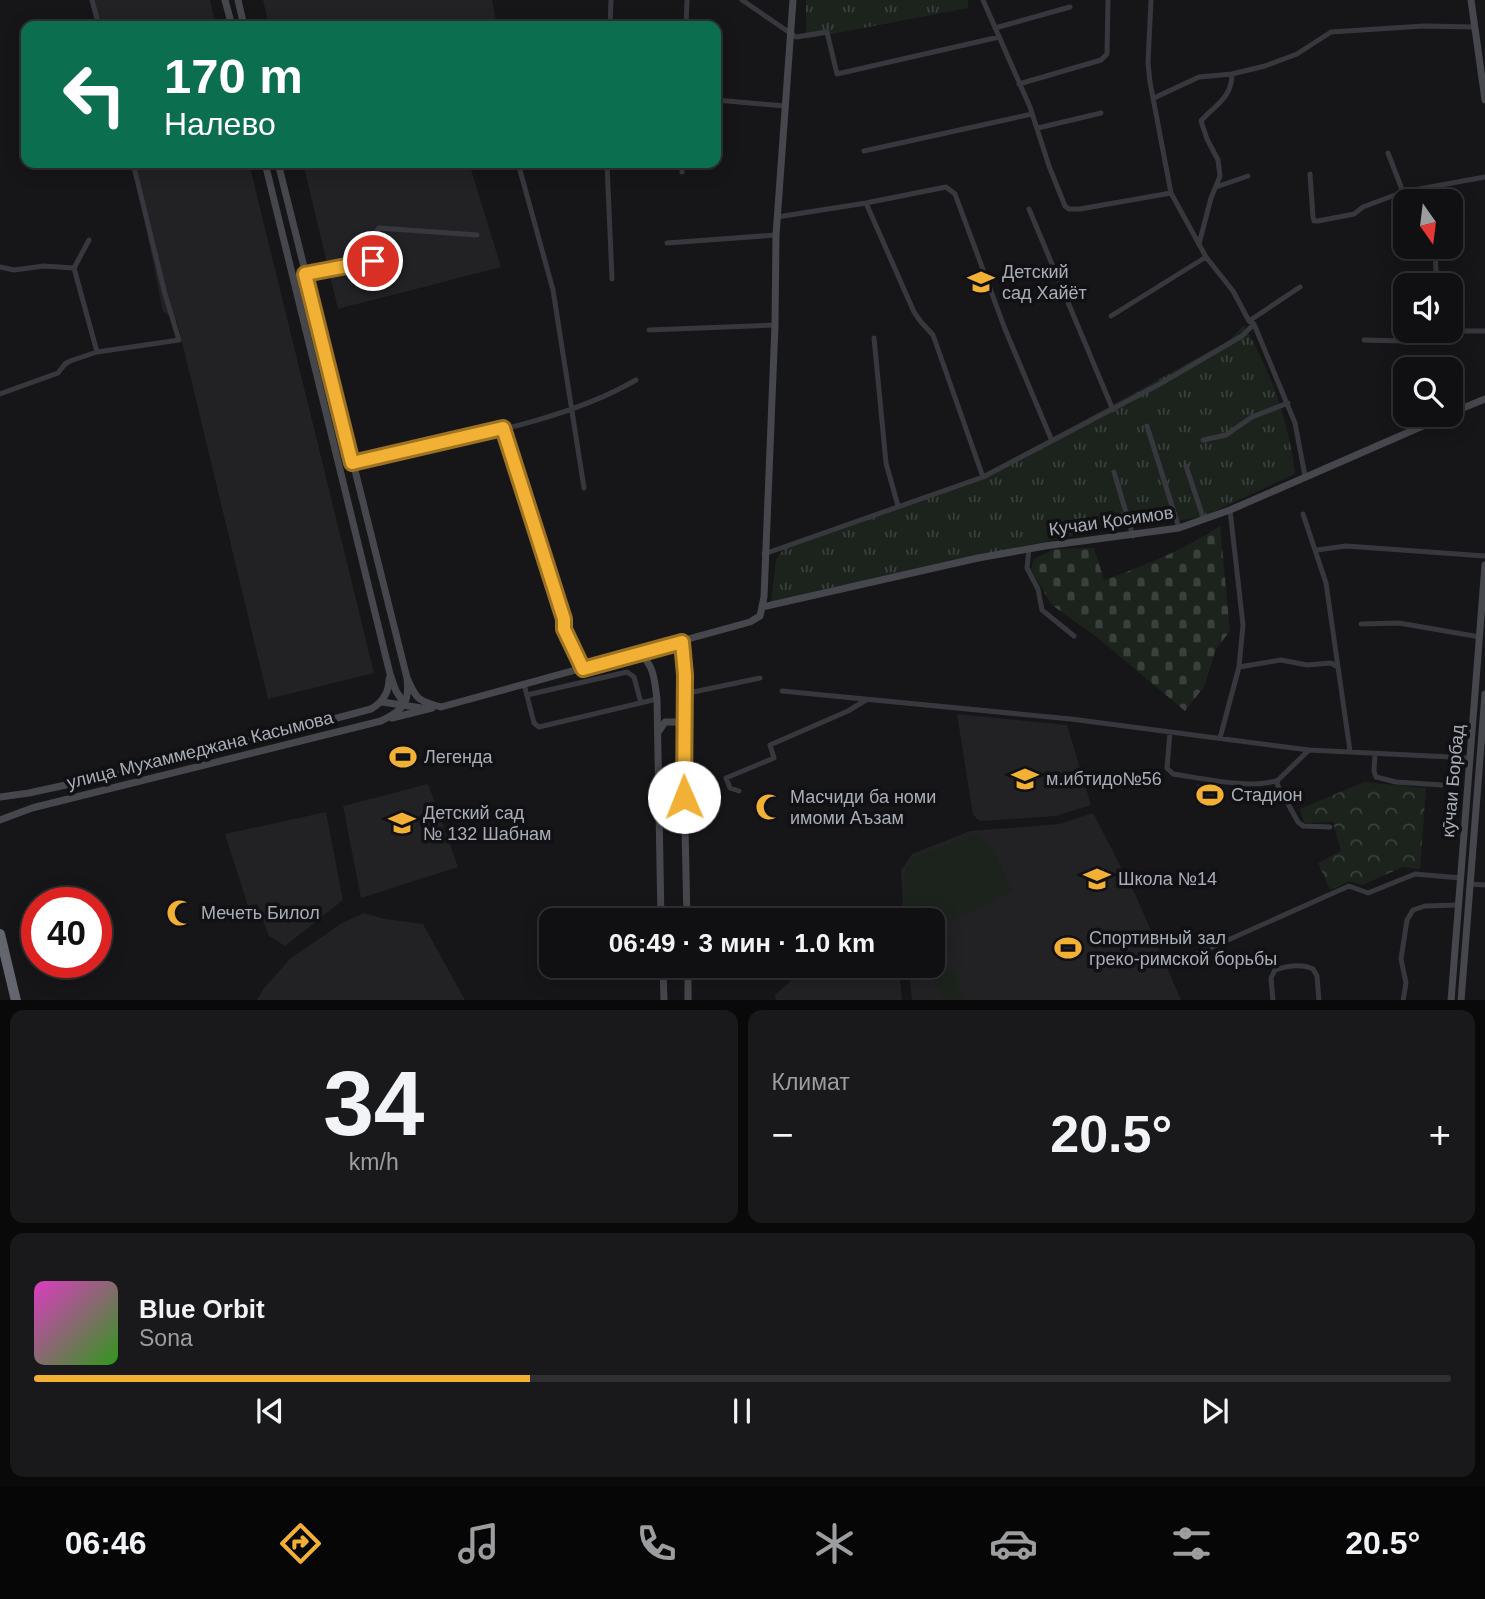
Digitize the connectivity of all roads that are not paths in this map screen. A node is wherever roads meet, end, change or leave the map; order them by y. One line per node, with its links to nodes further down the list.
1 (92, 0): 13 (street)
2 (225, 0): 14 (main road)
3 (238, 0): 15 (main road)
4 (611, 0): 16 (street)
5 (687, 0): 17 (street)
6 (742, 0): 20 (street)
7 (793, 0): 20 (main road)
8 (983, 0): 19 (street)
9 (1108, 0): 24 (street)
10 (1151, 0): 25 (street)
11 (1471, 0): 18 (main road)
12 (1070, 7): 19 (street)
13 (98, 21)
14 (231, 21)
15 (243, 21)
16 (610, 21)
17 (686, 21)
18 (1475, 27): 22 (main road); 23 (street)
19 (995, 28): 21 (street)
20 (792, 34): 21 (street); 28 (main road)
21 (999, 37): 24 (street)
22 (1483, 67): 27 (main road)
23 (1232, 74): 25 (street); 44 (street)
24 (1019, 84): 30 (street)
25 (1154, 98): 47 (street)
26 (721, 100): 28 (street)
27 (1485, 100)
28 (785, 106): 51 (main road)
29 (1101, 113): 31 (street)
30 (1032, 114): 31 (street); 32 (street)
31 (1038, 128): 47 (street)
32 (864, 150)
33 (1388, 153): 45 (street)
34 (134, 168): 72 (street)
35 (266, 168): 111 (main road)
36 (279, 168): 60 (main road)
37 (519, 168): 77 (street)
38 (607, 168): 61 (street)
39 (682, 168): 40 (street)
40 (682, 172)
41 (1310, 174): 48 (street)
42 (1248, 176): 44 (street)
43 (1485, 177): 46 (street)
44 (1216, 187): 56 (street)
45 (1402, 189)
46 (1419, 189)
47 (1171, 193): 56 (street)
48 (1393, 196)
49 (866, 203): 51 (street); 84 (street); 89 (street)
50 (1029, 209): 79 (street)
51 (778, 217): 53 (main road)
52 (477, 235): 60 (street)
53 (776, 235): 55 (street); 65 (main road)
54 (89, 240): 59 (street)
55 (667, 243)
56 (1199, 245): 57 (street)
57 (1206, 257): 63 (street); 64 (street)
58 (0, 267): 59 (street)
59 (74, 268): 72 (street)
60 (305, 274): 85 (main road)
61 (612, 279)
62 (1300, 287): 64 (street)
63 (1111, 316)
64 (1252, 322): 76 (street); 79 (street)
65 (775, 325): 66 (street); 99 (main road)
66 (649, 330)
67 (1463, 331): 68 (street)
68 (1485, 331)
69 (874, 338): 91 (street)
70 (1364, 340): 71 (street)
71 (1393, 341)
72 (97, 352): 74 (street)
73 (636, 380): 77 (street)
74 (0, 394)
75 (1485, 399): 78 (main road, Кучаи Қосимов)
76 (1288, 403): 83 (street); 88 (street)
77 (573, 408): 82 (street); 90 (street)
78 (1463, 408)
79 (1113, 410): 84 (street)
80 (1147, 426): 95 (street)
81 (1421, 427): 88 (main road, Кучаи Қосимов)
82 (503, 428): 85 (street); 110 (street)
83 (1203, 440)
84 (1052, 441): 89 (street)
85 (352, 463): 112 (main road)
86 (1186, 466): 94 (street)
87 (1114, 472): 96 (street)
88 (1305, 476): 92 (main road, Кучаи Қосимов)
89 (983, 477): 91 (street)
90 (584, 488)
91 (898, 506): 99 (street)
92 (1230, 510): 94 (main road, Кучаи Қосимов); 108 (street)
93 (1303, 514): 98 (street)
94 (1204, 520): 95 (main road, Кучаи Қосимов)
95 (1179, 528): 96 (main road, Кучаи Қосимов)
96 (1133, 536): 97 (main road, Кучаи Қосимов)
97 (1029, 549): 102 (main road, Кучаи Қосимов); 104 (street)
98 (1317, 550): 100 (street); 109 (street)
99 (764, 554): 102 (main road)
100 (1485, 556)
101 (1485, 565): 105 (main road, кӯчаи Борбад)
102 (762, 607): 106 (main road)
103 (1361, 624): 105 (street)
104 (1074, 635)
105 (1480, 637): 133 (main road, кӯчаи Борбад)
106 (682, 642): 107 (main road); 116 (main road)
107 (640, 653): 110 (main road); 119 (main road)
108 (1240, 667): 109 (street); 129 (street)
109 (1338, 667): 131 (street)
110 (583, 669): 114 (main road)
111 (390, 674): 121 (main road); 123 (main road)
112 (407, 678): 123 (main road); 124 (main road)
113 (760, 678): 116 (street)
114 (524, 684): 118 (street); 124 (main road)
115 (782, 691): 120 (street)
116 (684, 694): 128 (main road)
117 (1485, 694): 143 (main road, кӯчаи Борбад)
118 (527, 695): 122 (street); 122 (street)
119 (657, 699): 122 (street); 127 (main road)
120 (866, 700): 126 (street); 136 (street)
121 (382, 702): 123 (main road); 137 (main road)
122 (641, 703)
123 (405, 705): 124 (main road); 125 (main road, улица Мухаммеджана Касымова)
124 (436, 707): 125 (main road)
125 (381, 721): 139 (main road, улица Мухаммеджана Касымова)
126 (1170, 732): 129 (street); 134 (street)
127 (658, 734): 128 (main road); 146 (main road)
128 (683, 735): 147 (main road)
129 (1220, 738): 130 (street)
130 (1309, 750): 131 (street); 134 (street)
131 (1350, 751): 132 (street)
132 (1375, 754): 133 (street); 135 (street)
133 (1470, 758): 142 (main road, кӯчаи Борбад)
134 (1278, 780): 141 (street)
135 (1442, 785)
136 (739, 791)
137 (29, 793): 138 (main road); 139 (main road)
138 (0, 797)
139 (32, 808): 140 (main road, улица Мухаммеджана Касымова)
140 (0, 820)
141 (1330, 827)
142 (1461, 878): 145 (main road, кӯчаи Борбад); 149 (street)
143 (1470, 884): 144 (street); 159 (main road, кӯчаи Борбад)
144 (1485, 885)
145 (1458, 905): 157 (street); 158 (main road, кӯчаи Борбад)
146 (661, 908)
147 (687, 908)
148 (0, 934): 152 (highway)
149 (1172, 965)
150 (663, 978): 153 (main road)
151 (688, 978): 154 (main road)
152 (16, 1000)
153 (663, 1000)
154 (688, 1000)
155 (1273, 1000): 156 (street)
156 (1319, 1000)
157 (1403, 1000)
158 (1451, 1000)
159 (1461, 1000)

